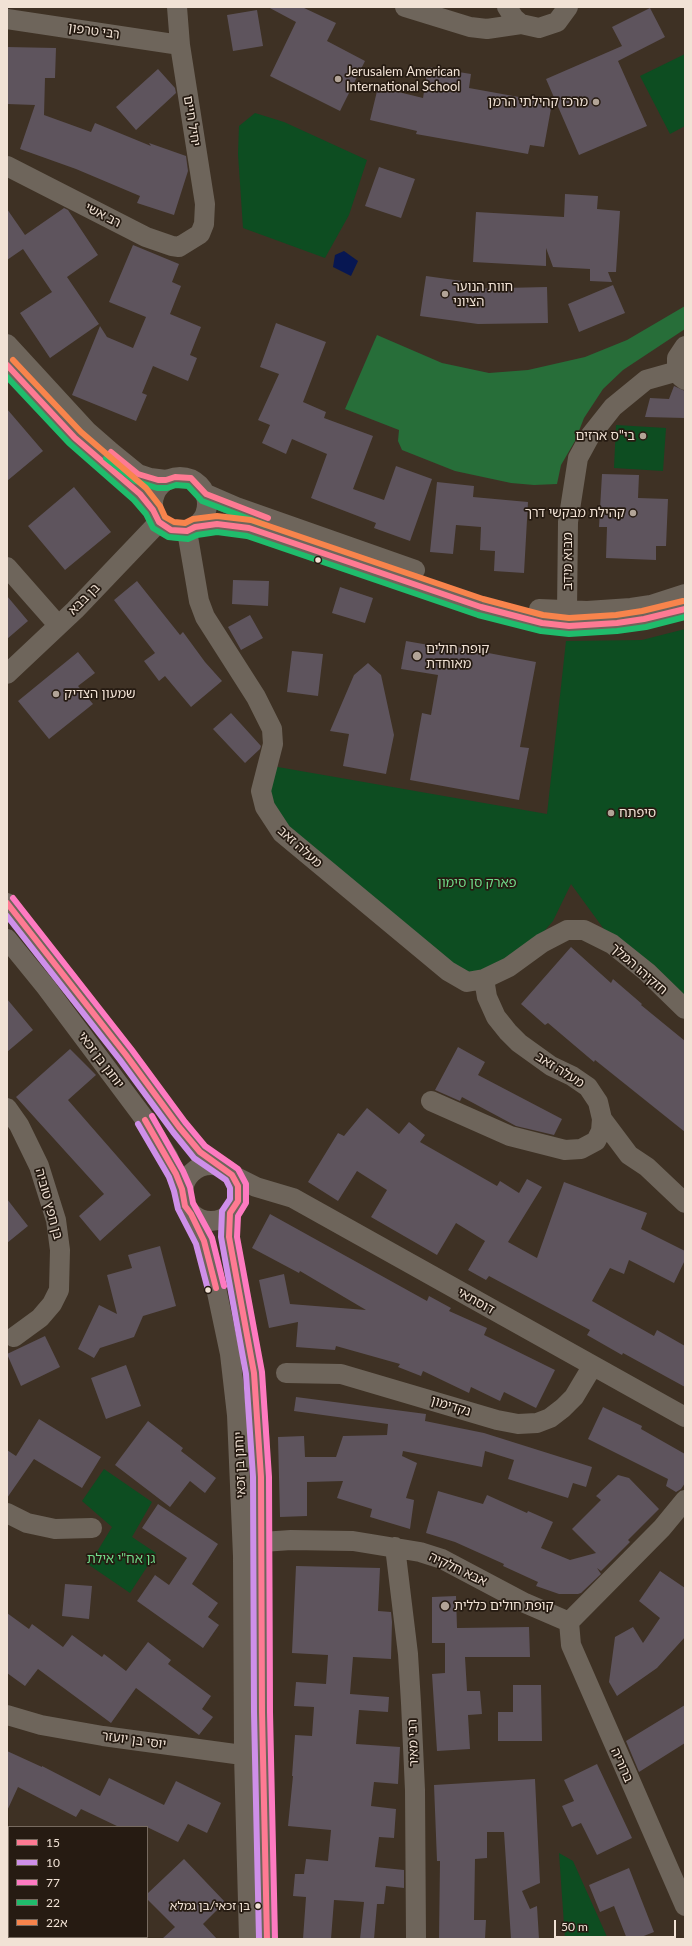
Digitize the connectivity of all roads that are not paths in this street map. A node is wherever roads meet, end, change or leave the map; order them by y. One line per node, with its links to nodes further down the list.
1 (177, 7): 9 (street, יחיל חיים)
2 (405, 7): 7 (street)
3 (503, 7): 7 (street)
4 (507, 7): 8 (street)
5 (568, 7): 8 (street)
6 (7, 19): 9 (street, רבי טרפון)
7 (454, 23): 8 (street)
8 (521, 24)
9 (180, 44): 11 (street, יחיל חיים)
10 (7, 166): 11 (street, רב אשי)
11 (200, 234)
12 (7, 344): 16 (street)
13 (685, 346): 15 (street)
14 (7, 365): 18 (street)
15 (681, 375): 23 (street, מבוא מידב)
16 (166, 480): 17 (street); 18 (street)
17 (206, 494): 19 (street); 23 (street)
18 (156, 516): 19 (street); 24 (street, בן בבא)
19 (191, 529): 22 (street); 29 (street, מעלה זאב)
20 (7, 567): 24 (street)
21 (685, 594): 23 (street)
22 (685, 609)
23 (567, 612)
24 (58, 625): 25 (street, בן בבא)
25 (7, 674)
26 (7, 903): 34 (street, יוחנן בן זכאי)
27 (567, 930): 29 (street, מעלה זאב); 30 (street, חזקיהו המלך)
28 (7, 939): 35 (street, יוחנן בן זכאי)
29 (484, 979): 33 (street, מעלה זאב)
30 (685, 1009)
31 (432, 1101): 33 (street, מעלה זאב)
32 (7, 1108): 40 (street, בן חפץ טוביה)
33 (602, 1119): 37 (street)
34 (227, 1171): 35 (street); 36 (street, דוסתאי); 38 (street)
35 (182, 1189): 39 (street)
36 (265, 1190): 38 (street, דוסתאי); 41 (street, דוסתאי)
37 (685, 1203)
38 (234, 1207): 39 (street); 47 (street, יוחנן בן זכאי)
39 (191, 1214): 48 (street, יוחנן בן זכאי)
40 (14, 1337)
41 (592, 1367): 42 (street, נקדימון); 43 (street, דוסתאי)
42 (286, 1373)
43 (685, 1417)
44 (685, 1500): 50 (street)
45 (7, 1513): 46 (street)
46 (92, 1528)
47 (262, 1541): 48 (street, אבא חלקיה); 49 (street, אבא חלקיה); 52 (street, יוחנן בן זכאי)
48 (242, 1543): 52 (street, יוחנן בן זכאי)
49 (395, 1547): 50 (street, אבא חלקיה); 56 (street, רבי מאיר)
50 (569, 1622): 53 (street, ברוריה)
51 (7, 1715): 52 (street, יוסי בן יועזר)
52 (253, 1756): 54 (street, יוחנן בן זכאי); 55 (street, יוחנן בן זכאי)
53 (685, 1906)
54 (249, 1939)
55 (267, 1939)
56 (416, 1939)

